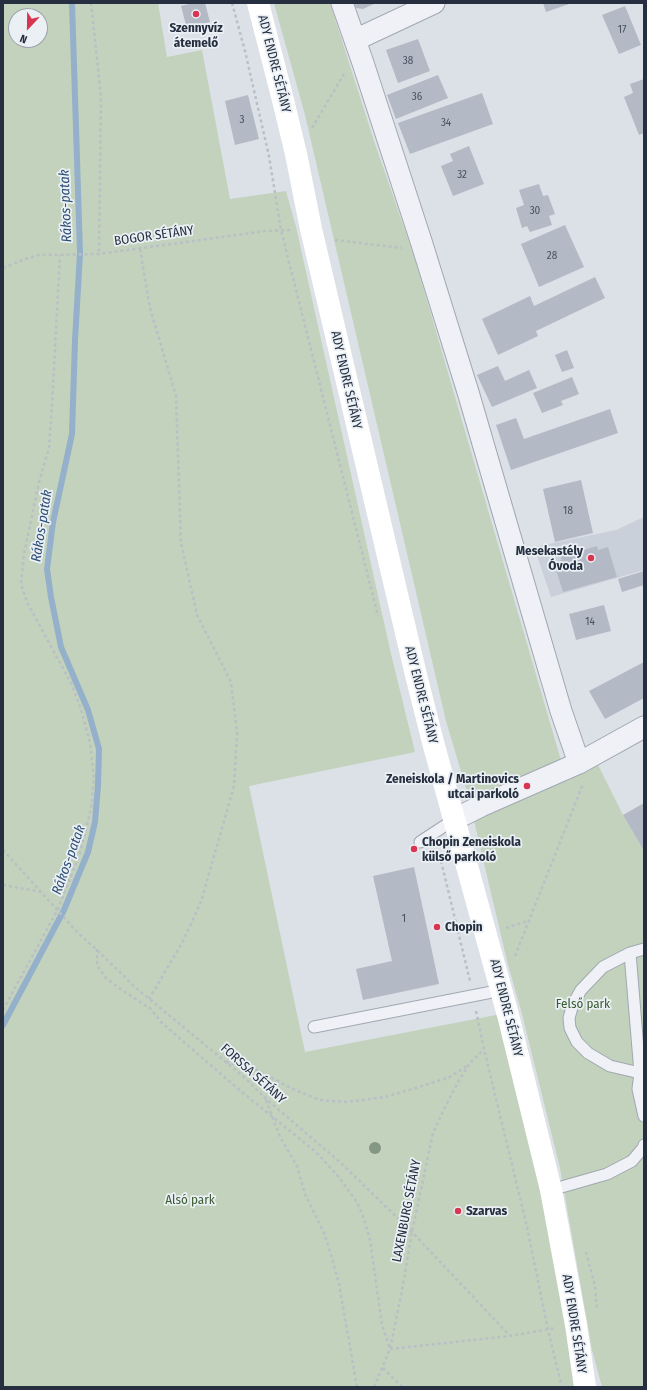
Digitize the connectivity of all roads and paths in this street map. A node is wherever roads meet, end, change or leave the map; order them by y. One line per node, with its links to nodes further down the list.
1 (92, 3): 12 (path)
2 (258, 3): 8 (street, ADY ENDRE SÉTÁNY)
3 (342, 3): 5 (street)
4 (434, 3): 5 (street)
5 (355, 40): 16 (street)
6 (346, 70): 7 (path)
7 (308, 134)
8 (311, 229): 11 (path, BOGOR SÉTÁNY); 17 (street, ADY ENDRE SÉTÁNY)
9 (334, 240): 10 (path)
10 (403, 248)
11 (140, 249): 12 (path, BOGOR SÉTÁNY); 30 (path)
12 (99, 254): 13 (path, BOGOR SÉTÁNY)
13 (60, 256): 14 (path, BOGOR SÉTÁNY); 22 (path)
14 (3, 268)
15 (644, 727): 16 (street)
16 (587, 758): 17 (street); 23 (path)
17 (455, 819): 18 (lane); 29 (street, ADY ENDRE SÉTÁNY)
18 (420, 842)
19 (3, 850): 21 (path, FORSSA SÉTÁNY)
20 (3, 886): 21 (path)
21 (42, 892): 22 (path, FORSSA SÉTÁNY)
22 (58, 909): 25 (path, FORSSA SÉTÁNY); 31 (path)
23 (528, 921): 24 (path); 28 (path)
24 (502, 929)
25 (96, 949): 30 (path, FORSSA SÉTÁNY); 38 (path)
26 (644, 949): 27 (lane)
27 (630, 953): 35 (lane); 35 (lane)
28 (513, 961)
29 (502, 990): 32 (lane); 40 (street, ADY ENDRE SÉTÁNY)
30 (149, 999): 33 (path, FORSSA SÉTÁNY)
31 (3, 1010)
32 (314, 1027)
33 (226, 1062): 34 (path); 36 (path, FORSSA SÉTÁNY)
34 (470, 1063): 41 (path, LAXENBURG SÉTÁNY); 47 (path, LAXENBURG SÉTÁNY)
35 (642, 1070): 37 (lane)
36 (265, 1098): 38 (path); 41 (path, FORSSA SÉTÁNY)
37 (644, 1116)
38 (272, 1117): 42 (path); 44 (path)
39 (644, 1145): 40 (lane)
40 (551, 1190): 48 (street, ADY ENDRE SÉTÁNY)
41 (412, 1232): 42 (path, LAXENBURG SÉTÁNY); 42 (path, FORSSA SÉTÁNY)
42 (390, 1349): 43 (path, LAXENBURG SÉTÁNY)
43 (383, 1368): 45 (path, LAXENBURG SÉTÁNY); 46 (path)
44 (357, 1387)
45 (374, 1387)
46 (402, 1387)
47 (562, 1387)
48 (585, 1387)

